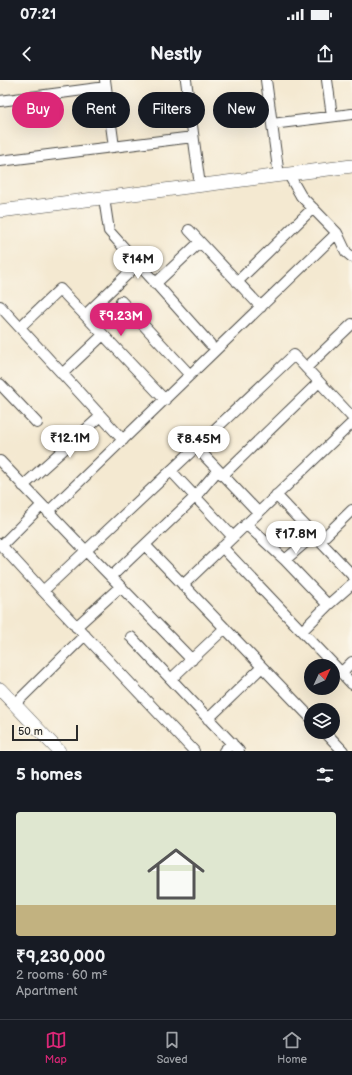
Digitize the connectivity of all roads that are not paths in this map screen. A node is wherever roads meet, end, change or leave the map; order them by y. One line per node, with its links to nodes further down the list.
1 (186, 80): 9 (street)
2 (266, 80): 8 (street)
3 (327, 80): 7 (street)
4 (105, 83): 5 (street); 10 (street)
5 (0, 101)
6 (352, 114): 7 (street)
7 (332, 116): 8 (street)
8 (272, 124): 13 (street)
9 (193, 137): 10 (street); 14 (street)
10 (114, 147): 11 (street)
11 (0, 161)
12 (352, 166): 13 (street)
13 (284, 175): 14 (street); 16 (street)
14 (200, 186): 15 (street)
15 (104, 198): 17 (street); 22 (street)
16 (313, 208): 19 (street); 23 (street)
17 (0, 211)
18 (189, 230): 20 (street)
19 (337, 233): 21 (street); 27 (street)
20 (200, 242): 23 (street); 24 (street)
21 (350, 252)
22 (138, 264): 24 (street); 28 (street)
23 (237, 282): 27 (street)
24 (156, 284): 32 (street)
25 (121, 301): 35 (street)
26 (0, 306): 30 (street)
27 (261, 307): 35 (street)
28 (85, 315): 30 (street); 31 (street)
29 (351, 326): 33 (street)
30 (20, 327): 34 (street)
31 (103, 335): 34 (street); 38 (street)
32 (210, 344)
33 (306, 368): 36 (street); 44 (street)
34 (62, 374): 39 (street)
35 (190, 375): 38 (street)
36 (319, 382): 40 (street); 47 (street)
37 (0, 384): 41 (street)
38 (164, 400): 43 (street)
39 (101, 416): 43 (street); 48 (street)
40 (352, 417)
41 (37, 423)
42 (352, 423): 49 (street)
43 (123, 440): 51 (street)
44 (196, 447): 46 (street); 47 (street)
45 (0, 461): 48 (street)
46 (171, 471): 50 (street); 60 (street)
47 (220, 472): 50 (street); 53 (street)
48 (23, 486): 51 (street)
49 (276, 495): 53 (street); 56 (street)
50 (195, 497): 55 (street); 58 (street)
51 (45, 509): 57 (street); 60 (street)
52 (352, 510): 56 (street)
53 (258, 512): 54 (street)
54 (246, 524): 55 (street); 61 (street)
55 (232, 537): 59 (street)
56 (317, 538): 61 (street); 62 (street)
57 (1, 545): 67 (street)
58 (145, 545): 63 (street); 65 (street)
59 (222, 547): 65 (street); 71 (street)
60 (86, 551): 63 (street); 67 (street)
61 (285, 560): 68 (street)
62 (352, 575)
63 (111, 577): 66 (street)
64 (352, 584): 68 (street)
65 (183, 585): 70 (street)
66 (120, 587): 69 (street); 74 (street)
67 (43, 592): 69 (street)
68 (328, 605): 71 (street)
69 (76, 627): 72 (street)
70 (225, 628): 74 (street); 76 (street)
71 (302, 631): 77 (street)
72 (84, 635): 81 (street); 87 (street)
73 (131, 637): 78 (street)
74 (192, 660): 78 (street)
75 (352, 662): 77 (street)
76 (262, 667): 82 (street); 83 (street)
77 (341, 673): 79 (street)
78 (171, 679): 83 (street)
79 (352, 684)
80 (0, 689): 81 (street)
81 (15, 704): 86 (street)
82 (304, 711)
83 (208, 719): 85 (street)
84 (332, 739): 90 (street)
85 (232, 743): 88 (street); 89 (street)
86 (59, 751)
87 (194, 751)
88 (224, 751)
89 (239, 751)
90 (343, 751)

